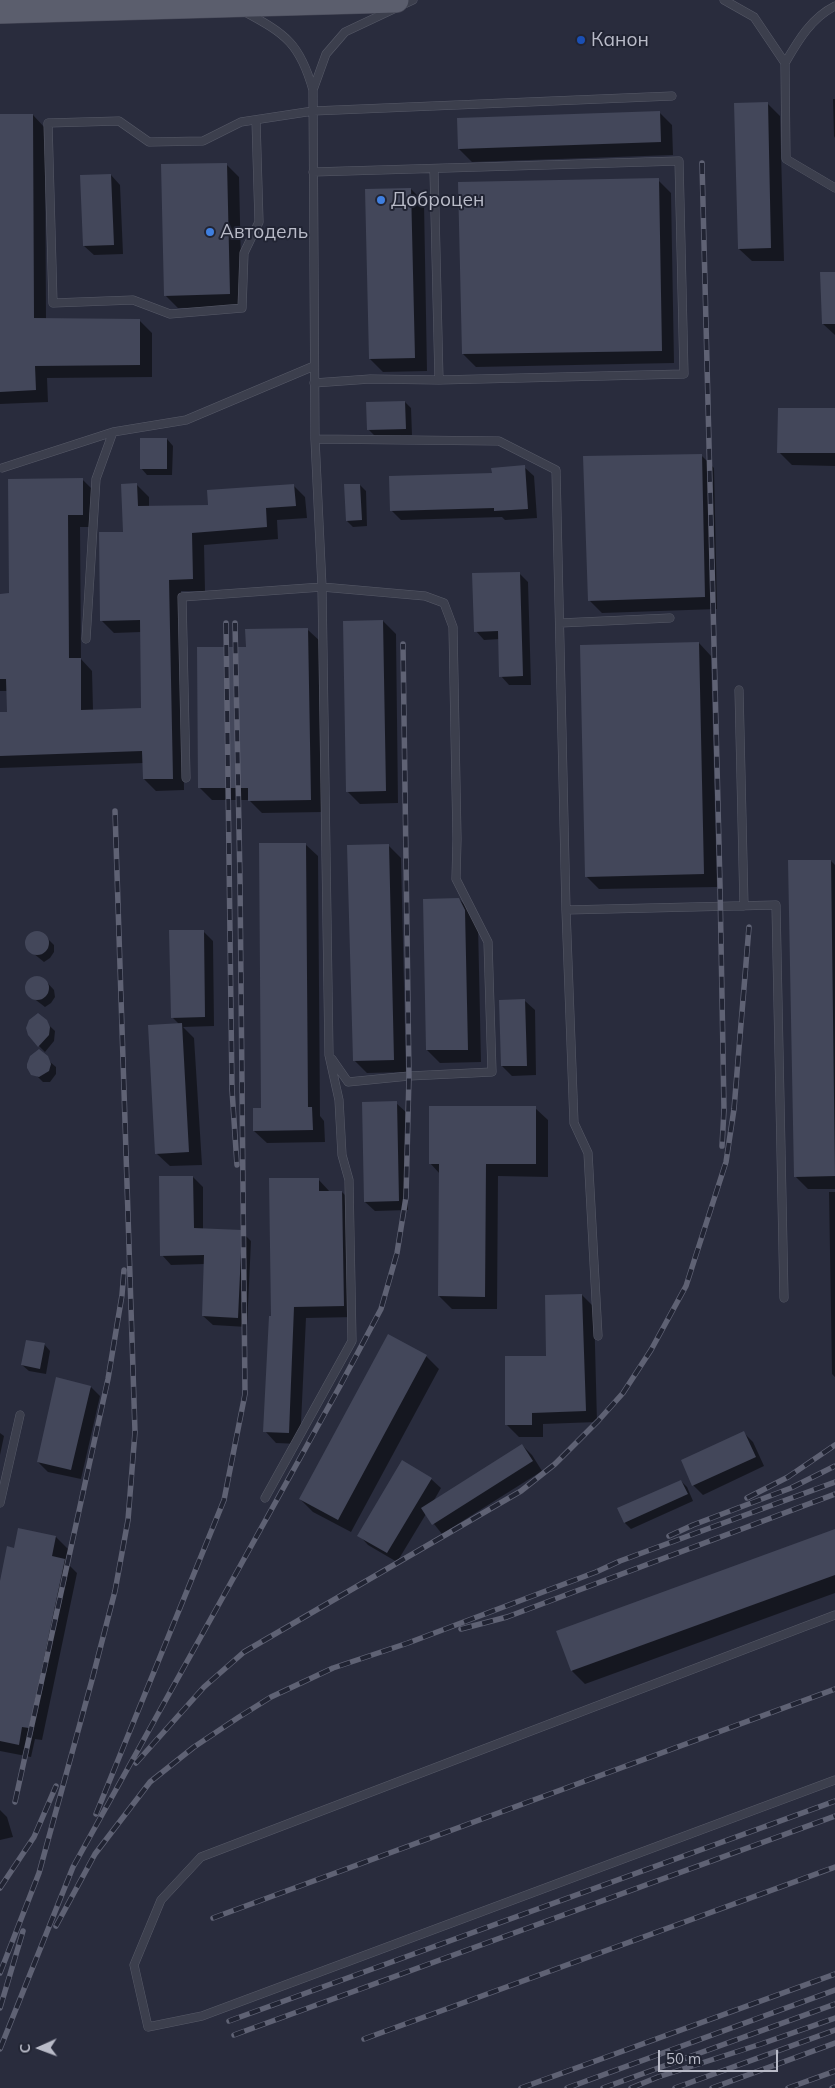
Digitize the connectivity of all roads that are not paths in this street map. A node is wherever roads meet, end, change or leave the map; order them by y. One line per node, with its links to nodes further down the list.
1 (396, 0): 4 (main road)
2 (413, 0): 8 (lane)
3 (724, 0): 7 (lane)
4 (230, 5): 6 (main road); 8 (lane)
5 (835, 6): 7 (lane)
6 (0, 10)
7 (785, 63): 14 (lane)
8 (312, 90): 10 (lane)
9 (672, 96): 10 (lane)
10 (313, 111): 11 (lane); 13 (lane)
11 (256, 120): 11 (lane)
12 (434, 170): 13 (lane); 16 (lane); 16 (lane)
13 (313, 172): 15 (lane)
14 (835, 188)
15 (314, 366): 17 (lane); 18 (lane)
16 (438, 380): 17 (lane)
17 (314, 383): 19 (lane)
18 (113, 432): 20 (lane); 24 (lane)
19 (315, 439): 21 (lane); 23 (lane)
20 (2, 468)
21 (322, 587): 26 (lane); 29 (lane); 29 (lane)
22 (670, 618): 23 (lane)
23 (560, 623): 28 (lane)
24 (86, 639)
25 (738, 690): 27 (lane)
26 (186, 778)
27 (744, 906): 28 (lane); 30 (lane)
28 (566, 910): 31 (lane)
29 (329, 1055): 33 (lane)
30 (784, 1298)
31 (598, 1336)
32 (20, 1415): 34 (lane)
33 (265, 1498)
34 (0, 1503)
35 (835, 1615): 36 (lane)
36 (835, 1780)

